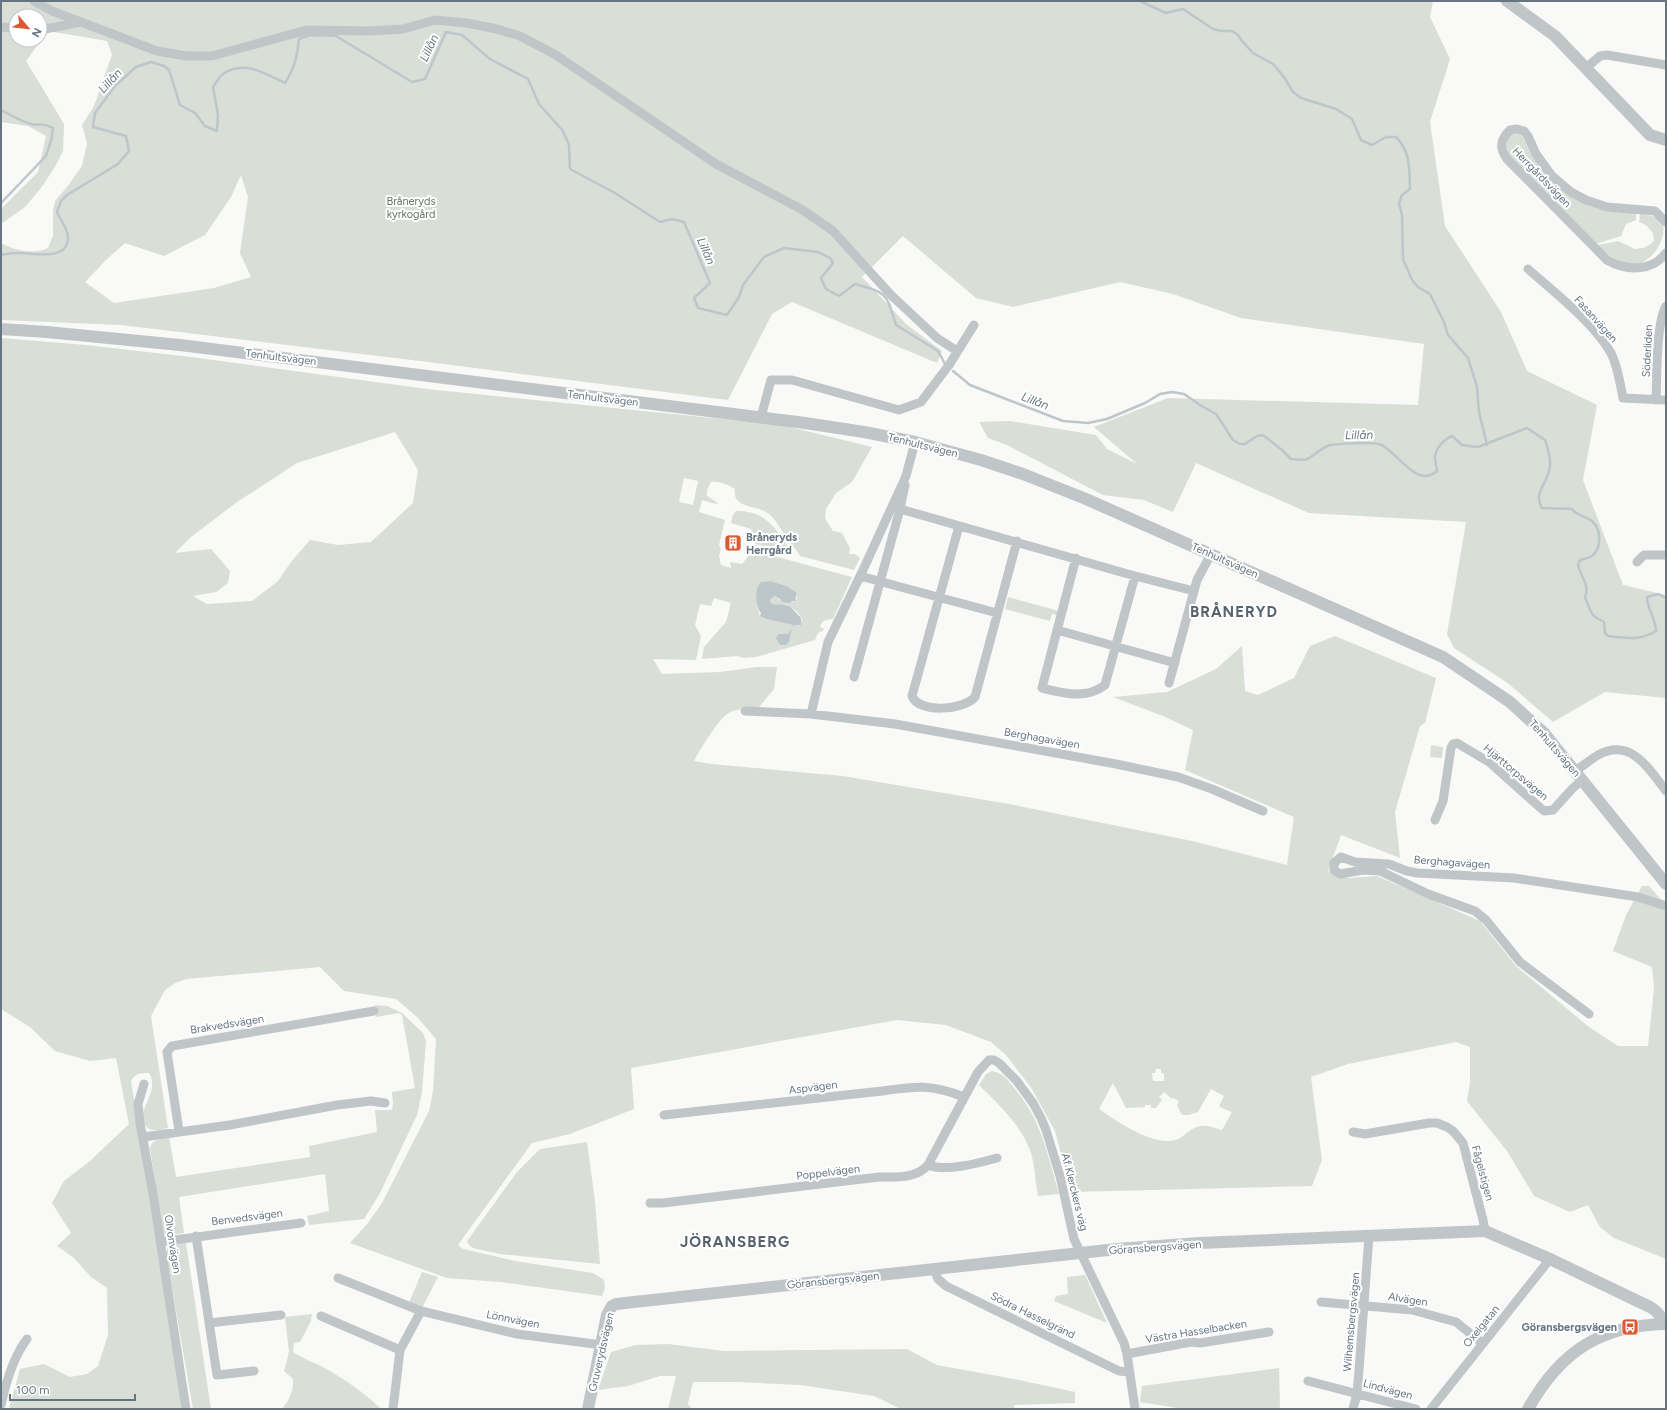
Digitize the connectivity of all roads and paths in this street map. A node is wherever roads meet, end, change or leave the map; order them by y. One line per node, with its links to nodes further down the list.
1 (34, 1): 3 (street)
2 (1507, 1): 6 (street)
3 (80, 22): 4 (street); 14 (street)
4 (48, 28)
5 (1666, 65): 6 (street)
6 (1586, 68): 7 (street)
7 (1666, 140)
8 (1666, 222): 9 (street, Herrgårdsvägen)
9 (1666, 253)
10 (1528, 269): 15 (street, Fasanvägen)
11 (1666, 306): 15 (street, Söderliden)
12 (974, 325): 14 (street)
13 (1, 329): 17 (street, Tenhultsvägen)
14 (957, 351): 17 (street)
15 (1656, 400): 16 (street)
16 (1666, 400)
17 (761, 417): 18 (street, Tenhultsvägen)
18 (915, 442): 19 (street); 23 (street, Tenhultsvägen)
19 (906, 476): 20 (street); 27 (street)
20 (900, 509): 21 (street); 29 (street)
21 (959, 526): 22 (street); 31 (street)
22 (1017, 541): 25 (street); 32 (street)
23 (1211, 554): 30 (street); 40 (street, Tenhultsvägen)
24 (1666, 555): 26 (street)
25 (1076, 558): 28 (street); 33 (street)
26 (1637, 562)
27 (860, 576): 29 (street); 39 (street)
28 (1135, 576): 30 (street); 34 (street)
29 (880, 581): 31 (street); 36 (street)
30 (1194, 590): 35 (street)
31 (938, 596): 32 (street); 32 (street)
32 (997, 613)
33 (1057, 630): 34 (street); 34 (street)
34 (1116, 647): 35 (street)
35 (1175, 664): 37 (street)
36 (854, 677)
37 (1169, 684)
38 (745, 711): 39 (street, Berghagavägen)
39 (811, 714): 42 (street, Berghagavägen)
40 (1579, 776): 41 (street); 43 (street, Hjärttorpsvägen); 44 (street, Tenhultsvägen)
41 (1666, 791)
42 (1264, 811)
43 (1435, 820)
44 (1666, 884)
45 (1666, 906): 47 (street, Berghagavägen)
46 (374, 1011): 52 (street, Brakvedsvägen)
47 (1589, 1014)
48 (144, 1084): 54 (street, Olvonvägen)
49 (964, 1097): 51 (street, Aspvägen); 56 (street); 63 (street, Af Klerckers väg)
50 (385, 1103): 52 (street)
51 (664, 1115)
52 (179, 1131): 54 (street)
53 (1353, 1132): 59 (street, Fågelstigen)
54 (143, 1137): 62 (street, Olvonvägen)
55 (997, 1158): 56 (street)
56 (928, 1165): 57 (street, Poppelvägen)
57 (650, 1203)
58 (301, 1223): 60 (street, Benvedsvägen)
59 (1485, 1231): 61 (street, Göransbergsvägen); 64 (street, Göransbergsvägen)
60 (196, 1236): 62 (street, Benvedsvägen); 73 (street)
61 (1369, 1236): 63 (street, Göransbergsvägen); 69 (street, Wilhemsbergsvägen)
62 (160, 1242): 86 (street, Olvonvägen)
63 (1082, 1253): 65 (street, Göransbergsvägen); 80 (street, Af Klerckers väg)
64 (1550, 1259): 74 (street, Göransbergsvägen); 77 (street, Oxelgatan)
65 (934, 1269): 68 (street, Göransbergsvägen); 82 (street, Södra Hasselgränd)
66 (338, 1278): 70 (street, Lönnvägen)
67 (1321, 1302): 69 (street, Alvägen)
68 (622, 1303): 78 (street, Gruverydsvägen)
69 (1364, 1306): 77 (street, Alvägen); 84 (street, Wilhemsbergsvägen)
70 (421, 1311): 78 (street, Lönnvägen); 79 (street)
71 (281, 1315): 73 (street)
72 (321, 1316): 79 (street)
73 (209, 1324): 81 (street)
74 (1664, 1324): 93 (street)
75 (1269, 1332): 80 (street, Västra Hasselbacken)
76 (27, 1339): 85 (street)
77 (1482, 1343): 92 (street, Oxelgatan)
78 (602, 1345): 88 (street, Gruverydsvägen)
79 (400, 1350): 87 (street)
80 (1127, 1354): 82 (street, Af Klerckers väg)
81 (254, 1371)
82 (1129, 1372): 89 (street, Af Klerckers väg)
83 (1308, 1381): 84 (street, Lindvägen)
84 (1357, 1394): 90 (street, Wilhemsbergsvägen); 91 (street, Lindvägen)
85 (1, 1405)
86 (186, 1409)
87 (393, 1409)
88 (588, 1409)
89 (1135, 1409)
90 (1353, 1409)
91 (1416, 1409)
92 (1431, 1409)
93 (1528, 1409)

